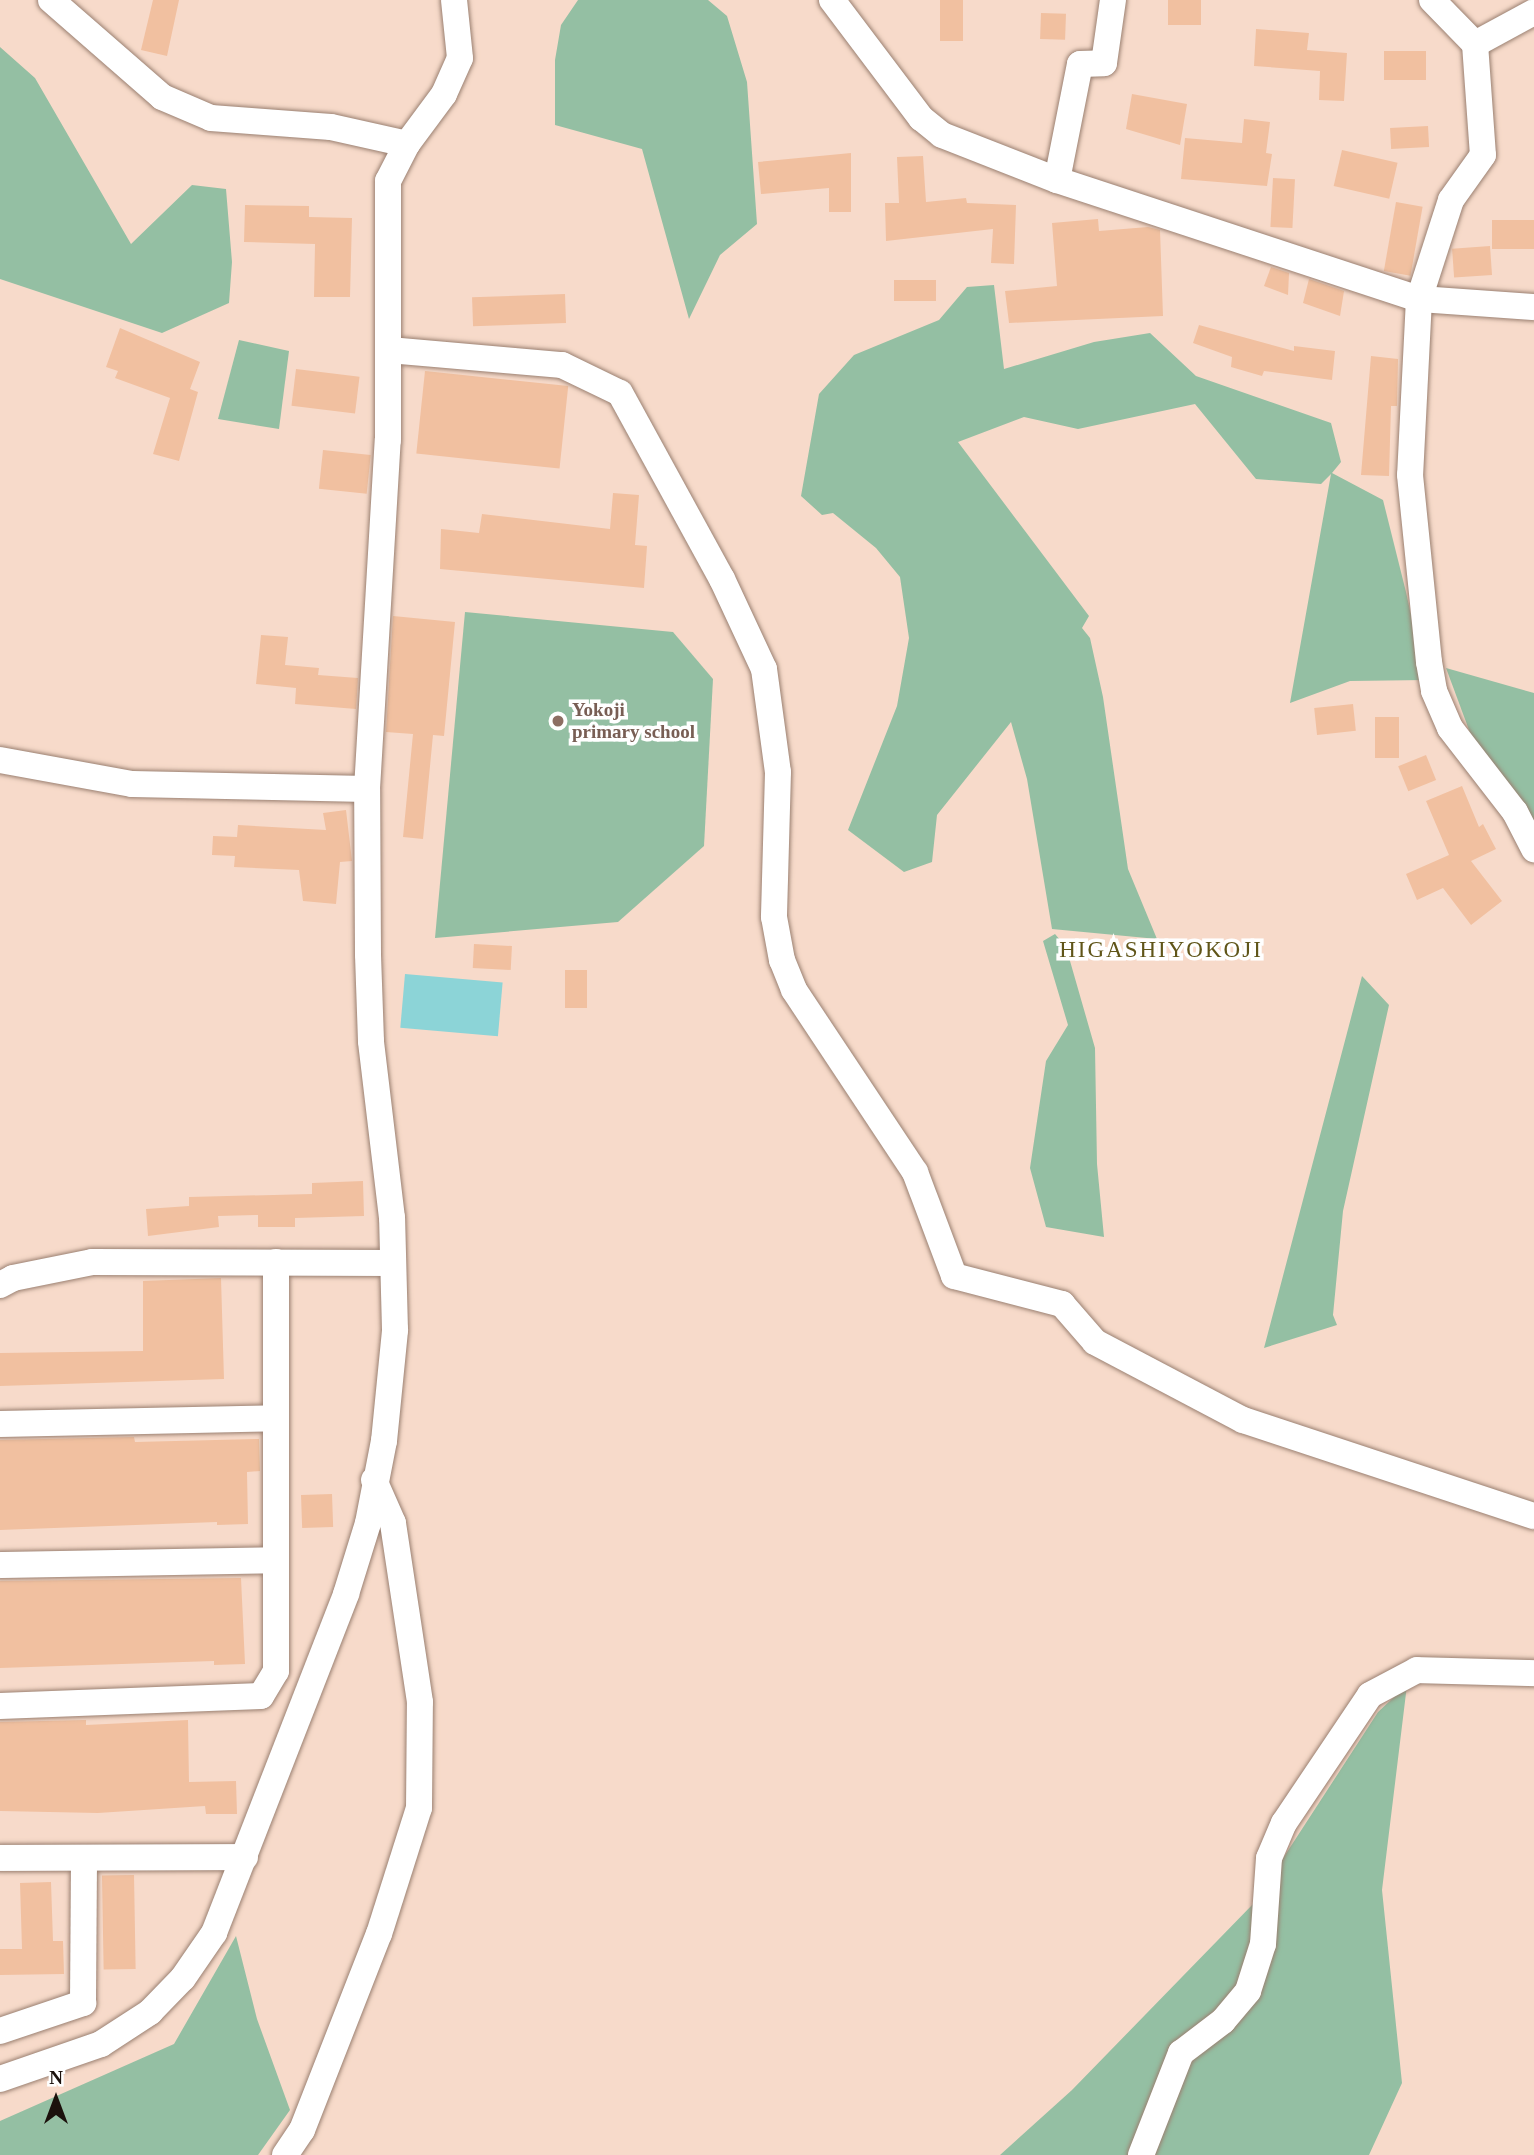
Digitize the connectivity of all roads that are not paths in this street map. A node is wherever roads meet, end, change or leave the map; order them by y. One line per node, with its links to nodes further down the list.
1 (51, 0): 8 (street)
2 (454, 0): 8 (street)
3 (832, 0): 9 (street)
4 (1113, 0): 9 (street)
5 (1432, 0): 7 (street)
6 (1534, 12): 7 (street)
7 (1475, 44): 10 (street)
8 (407, 144): 12 (street)
9 (1057, 180): 10 (street)
10 (1419, 299): 11 (street); 15 (street)
11 (1534, 307)
12 (389, 350): 14 (street); 22 (street)
13 (0, 760): 14 (street)
14 (367, 789): 17 (street)
15 (1534, 849)
16 (276, 1262): 17 (street); 18 (street); 19 (street)
17 (393, 1264): 21 (street)
18 (0, 1285)
19 (276, 1419): 20 (street); 23 (street)
20 (0, 1424)
21 (374, 1480): 28 (street); 32 (street)
22 (1534, 1516)
23 (276, 1560): 24 (street); 26 (street)
24 (0, 1565)
25 (1534, 1673): 33 (street)
26 (0, 1706)
27 (84, 1857): 28 (street); 29 (street); 30 (street)
28 (245, 1857): 31 (street)
29 (0, 1858)
30 (0, 2031)
31 (0, 2079)
32 (285, 2155)
33 (1141, 2155)

